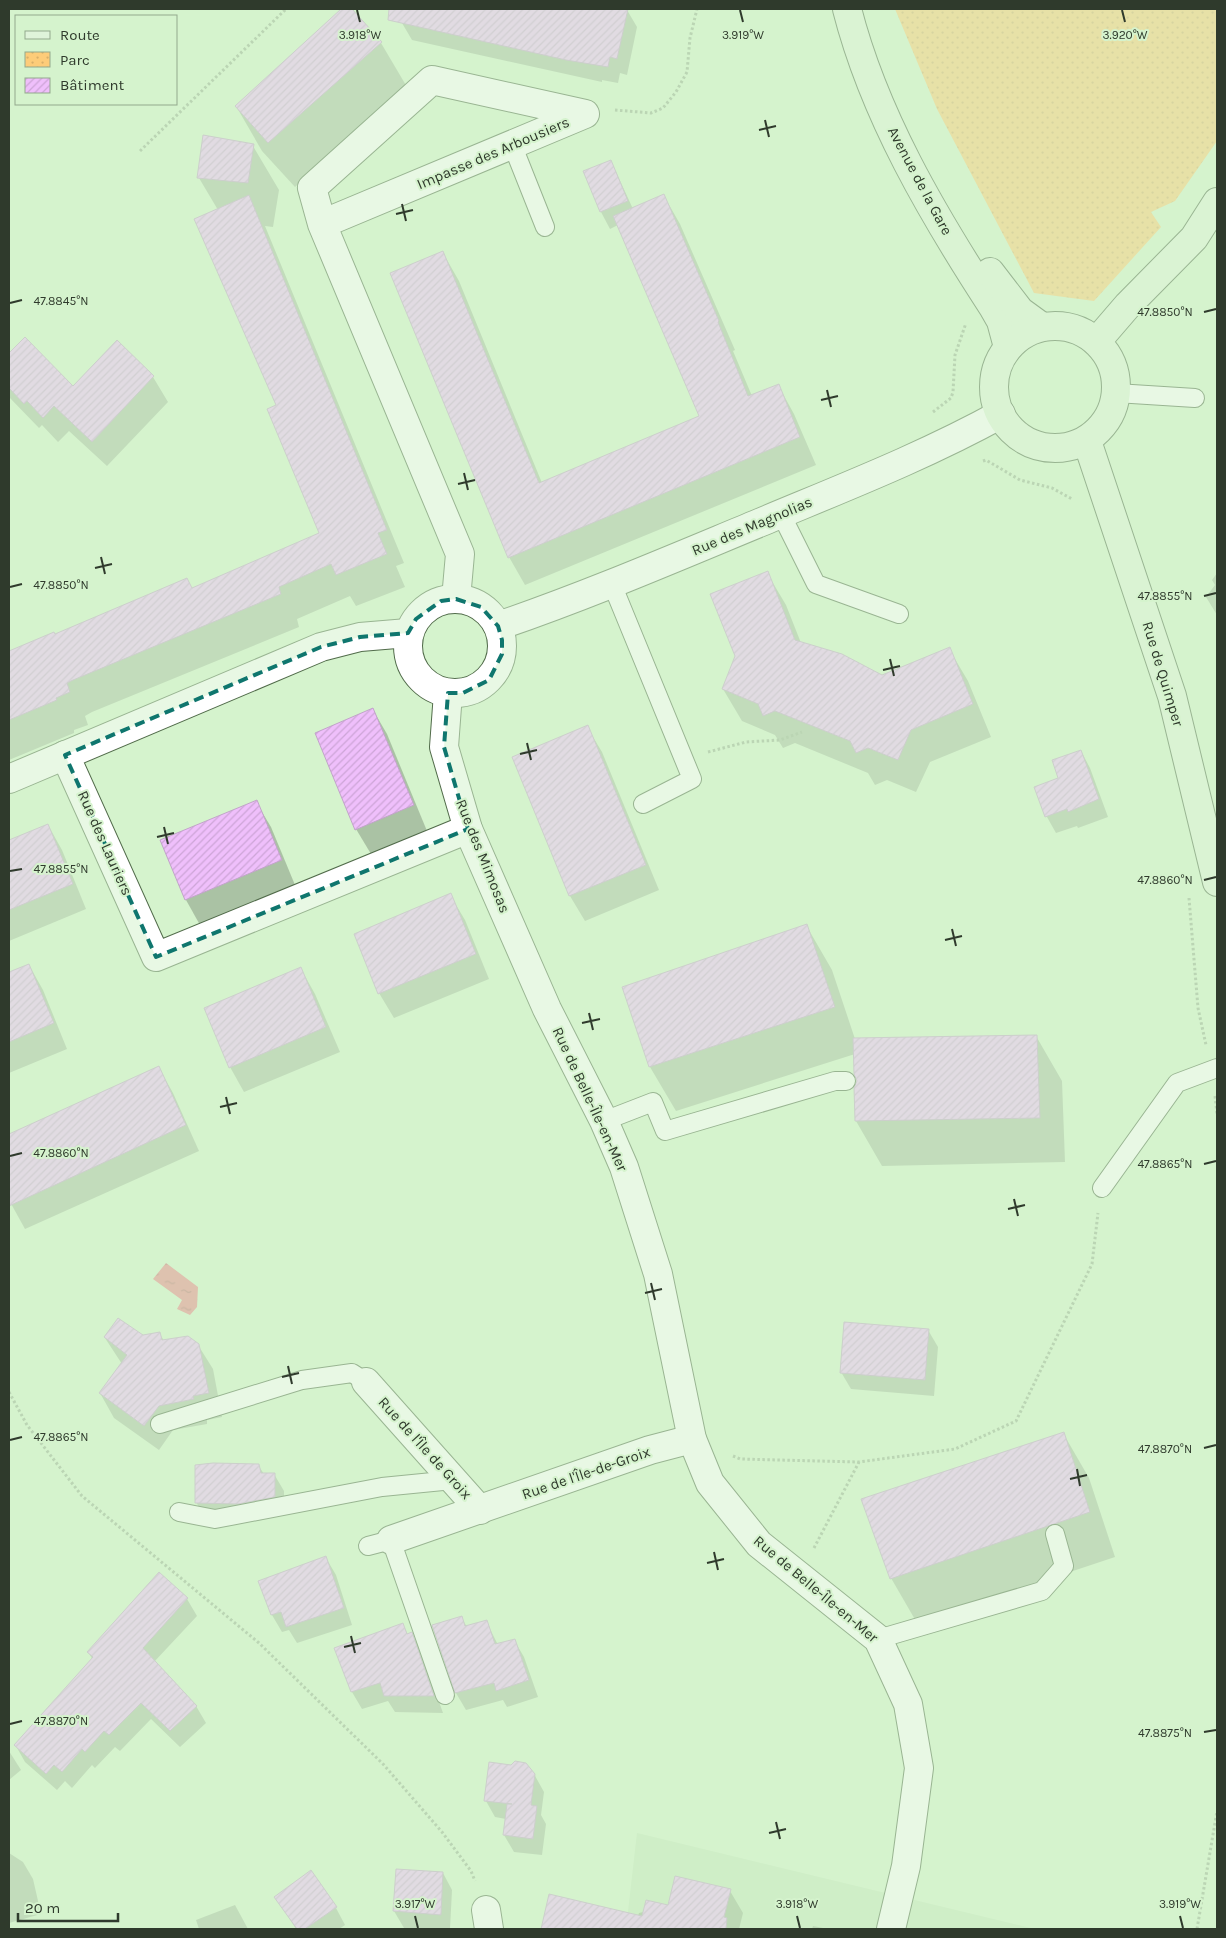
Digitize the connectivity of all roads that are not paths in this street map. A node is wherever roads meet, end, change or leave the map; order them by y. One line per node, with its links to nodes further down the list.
1 (847, 9): 9 (main road, Avenue de la Gare)
2 (861, 9): 7 (main road, Avenue de la Gare)
3 (512, 144): 5 (street, Impasse des Arbousiers); 5 (street, Impasse des Arbousiers); 6 (lane)
4 (1217, 202): 8 (main road)
5 (322, 224): 16 (street, Impasse des Arbousiers)
6 (545, 227)
7 (1042, 327): 8 (main road); 9 (main road)
8 (1096, 342): 10 (main road)
9 (1008, 347): 12 (main road)
10 (1116, 393): 11 (lane); 13 (main road)
11 (1195, 398)
12 (1000, 414): 13 (main road); 14 (street, Rue des Magnolias)
13 (1087, 441): 25 (main road, Rue de Quimper)
14 (781, 514): 15 (street, Rue des Magnolias); 17 (lane)
15 (612, 584): 18 (street, Rue des Magnolias); 23 (lane)
16 (456, 599): 18 (street); 19 (street)
17 (899, 614)
18 (498, 626): 20 (street)
19 (408, 633): 20 (street); 21 (street)
20 (448, 694): 24 (street, Rue des Mimosas)
21 (65, 755): 22 (street); 24 (street, Rue des Lauriers)
22 (9, 779)
23 (643, 804)
24 (468, 829): 26 (street, Rue des Mimosas)
25 (1217, 882)
26 (525, 958): 29 (street, Rue de Belle-Île-en-Mer)
27 (1215, 1069): 30 (lane)
28 (846, 1081): 29 (lane)
29 (604, 1121): 33 (street, Rue de Belle-Île-en-Mer)
30 (1102, 1188)
31 (366, 1382): 32 (lane); 34 (street, Rue de l'Île de Groix)
32 (160, 1424)
33 (692, 1439): 35 (street, Rue de l'Île-de-Groix); 39 (street, Rue de Belle-Île-en-Mer)
34 (453, 1480): 35 (street, Rue de l'Île de Groix); 36 (lane)
35 (480, 1510): 38 (street, Rue de l'Île de Groix)
36 (178, 1512)
37 (1055, 1534): 39 (lane)
38 (380, 1543): 40 (lane)
39 (878, 1639): 41 (street, Rue de Belle-Île-en-Mer)
40 (445, 1695)
41 (891, 1929)

